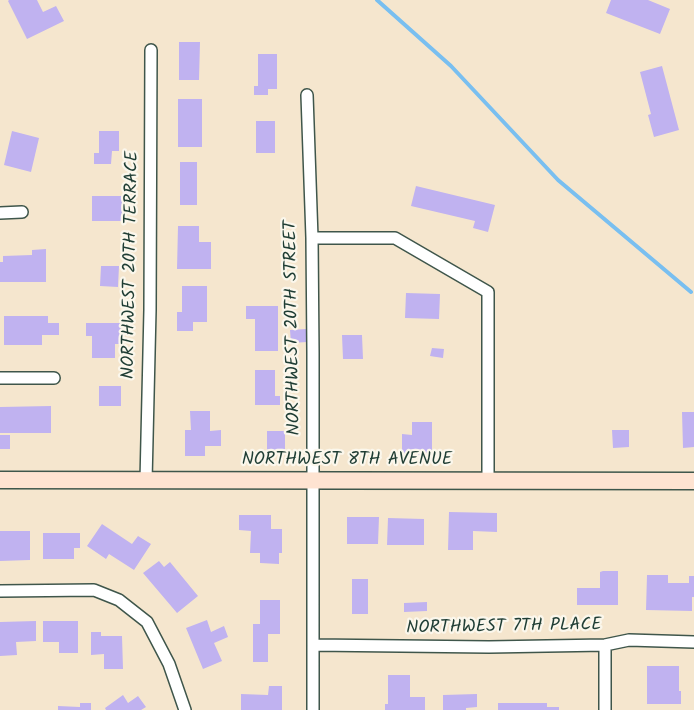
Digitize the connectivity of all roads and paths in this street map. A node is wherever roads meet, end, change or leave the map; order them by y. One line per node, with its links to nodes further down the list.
1 (151, 50): 9 (street, NORTHWEST 20TH TERRACE)
2 (307, 95): 5 (street, NORTHWEST 20TH STREET)
3 (22, 212): 4 (street)
4 (0, 213)
5 (312, 238): 10 (street, NORTHWEST 20TH STREET); 11 (street)
6 (0, 378): 7 (street)
7 (54, 378)
8 (0, 480): 9 (street, NORTHWEST 8TH AVENUE)
9 (146, 481): 10 (street, NORTHWEST 8TH AVENUE)
10 (313, 481): 11 (street, NORTHWEST 8TH AVENUE); 15 (street, NORTHWEST 20TH STREET)
11 (488, 481): 12 (street, NORTHWEST 8TH AVENUE)
12 (694, 482)
13 (0, 591): 17 (street)
14 (694, 642): 16 (street, NORTHWEST 7TH PLACE)
15 (313, 645): 16 (street, NORTHWEST 7TH PLACE); 18 (street, NORTHWEST 20TH STREET)
16 (605, 645): 19 (street)
17 (185, 710)
18 (313, 710)
19 (605, 710)

